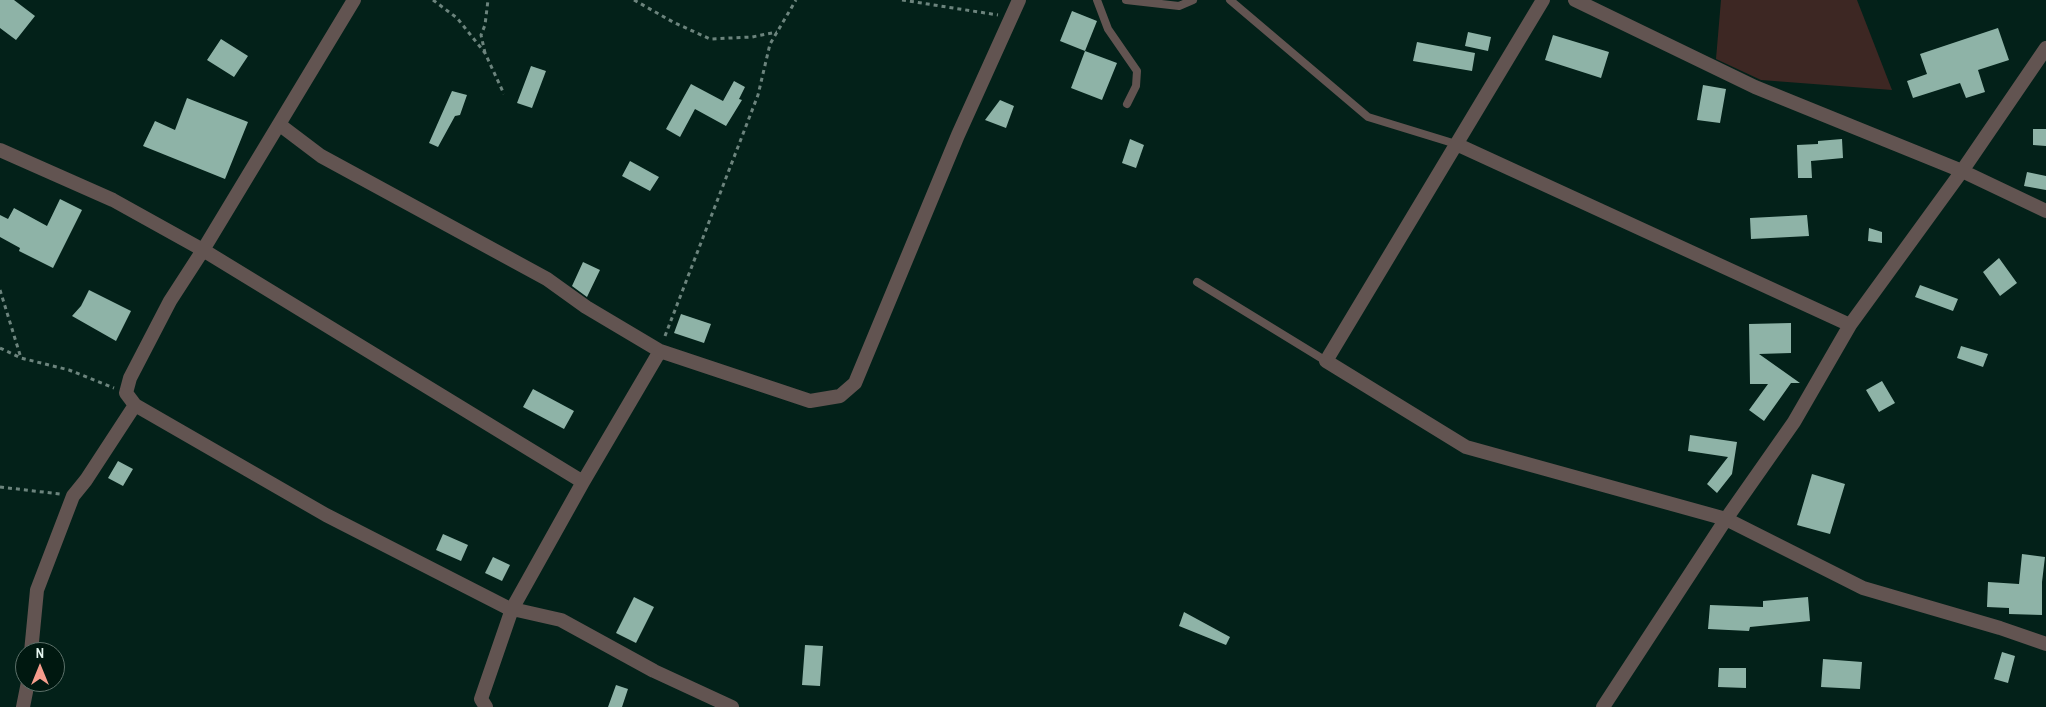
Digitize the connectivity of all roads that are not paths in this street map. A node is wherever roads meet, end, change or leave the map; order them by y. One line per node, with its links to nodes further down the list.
1 (354, 0): 11 (street)
2 (1019, 0): 19 (street)
3 (1097, 0): 10 (lane)
4 (1126, 0): 5 (lane)
5 (1194, 0)
6 (1230, 0): 12 (lane)
7 (1543, 0): 12 (street)
8 (1574, 0): 14 (street)
9 (2046, 48): 14 (street)
10 (1127, 104)
11 (280, 125): 16 (street); 19 (street)
12 (1456, 144): 18 (street); 20 (street)
13 (0, 150): 16 (street)
14 (1962, 170): 15 (street); 18 (street)
15 (2046, 211)
16 (203, 250): 21 (street); 22 (street)
17 (1197, 282): 20 (lane)
18 (1850, 326): 23 (street)
19 (660, 351): 22 (street)
20 (1326, 360): 23 (street)
21 (134, 405): 24 (street); 25 (street)
22 (583, 482): 24 (street)
23 (1726, 519): 26 (street); 31 (street)
24 (512, 609): 29 (street); 30 (street)
25 (32, 642)
26 (2046, 644)
27 (26, 692): 28 (street)
28 (23, 707)
29 (486, 707)
30 (732, 707)
31 (1603, 707)

